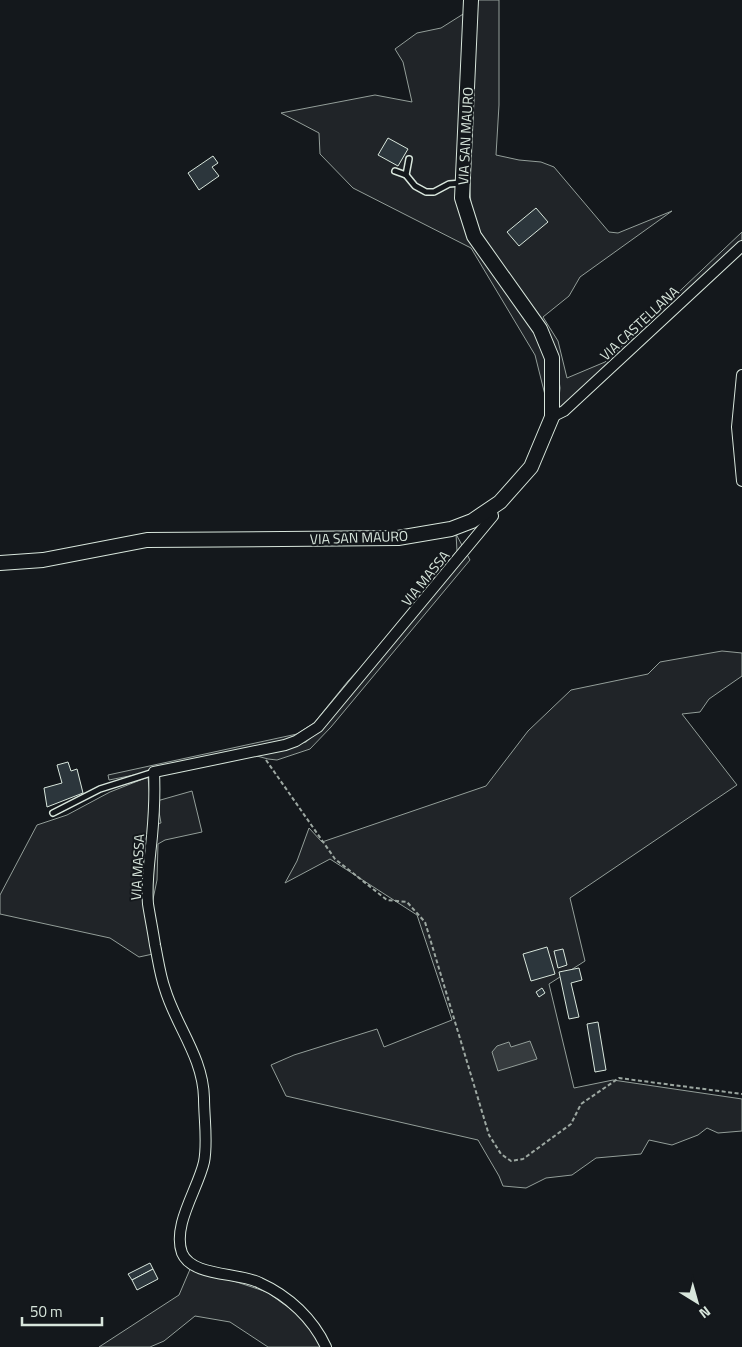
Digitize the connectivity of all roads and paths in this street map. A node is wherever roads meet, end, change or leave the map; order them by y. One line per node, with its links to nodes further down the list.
1 (471, 0): 5 (main road, VIA SAN MAURO)
2 (410, 159): 4 (lane)
3 (396, 172): 4 (lane)
4 (406, 175): 5 (lane)
5 (463, 182): 8 (main road, VIA SAN MAURO)
6 (741, 251): 8 (street, VIA CASTELLANA)
7 (742, 375): 9 (street)
8 (552, 417): 10 (main road, VIA SAN MAURO)
9 (742, 480)
10 (491, 509): 11 (main road, VIA SAN MAURO); 12 (street, VIA MASSA)
11 (0, 563)
12 (258, 750): 13 (street, VIA MASSA); 15 (path)
13 (154, 772): 14 (lane); 16 (street, VIA MASSA)
14 (53, 813)
15 (742, 1094)
16 (326, 1347)

